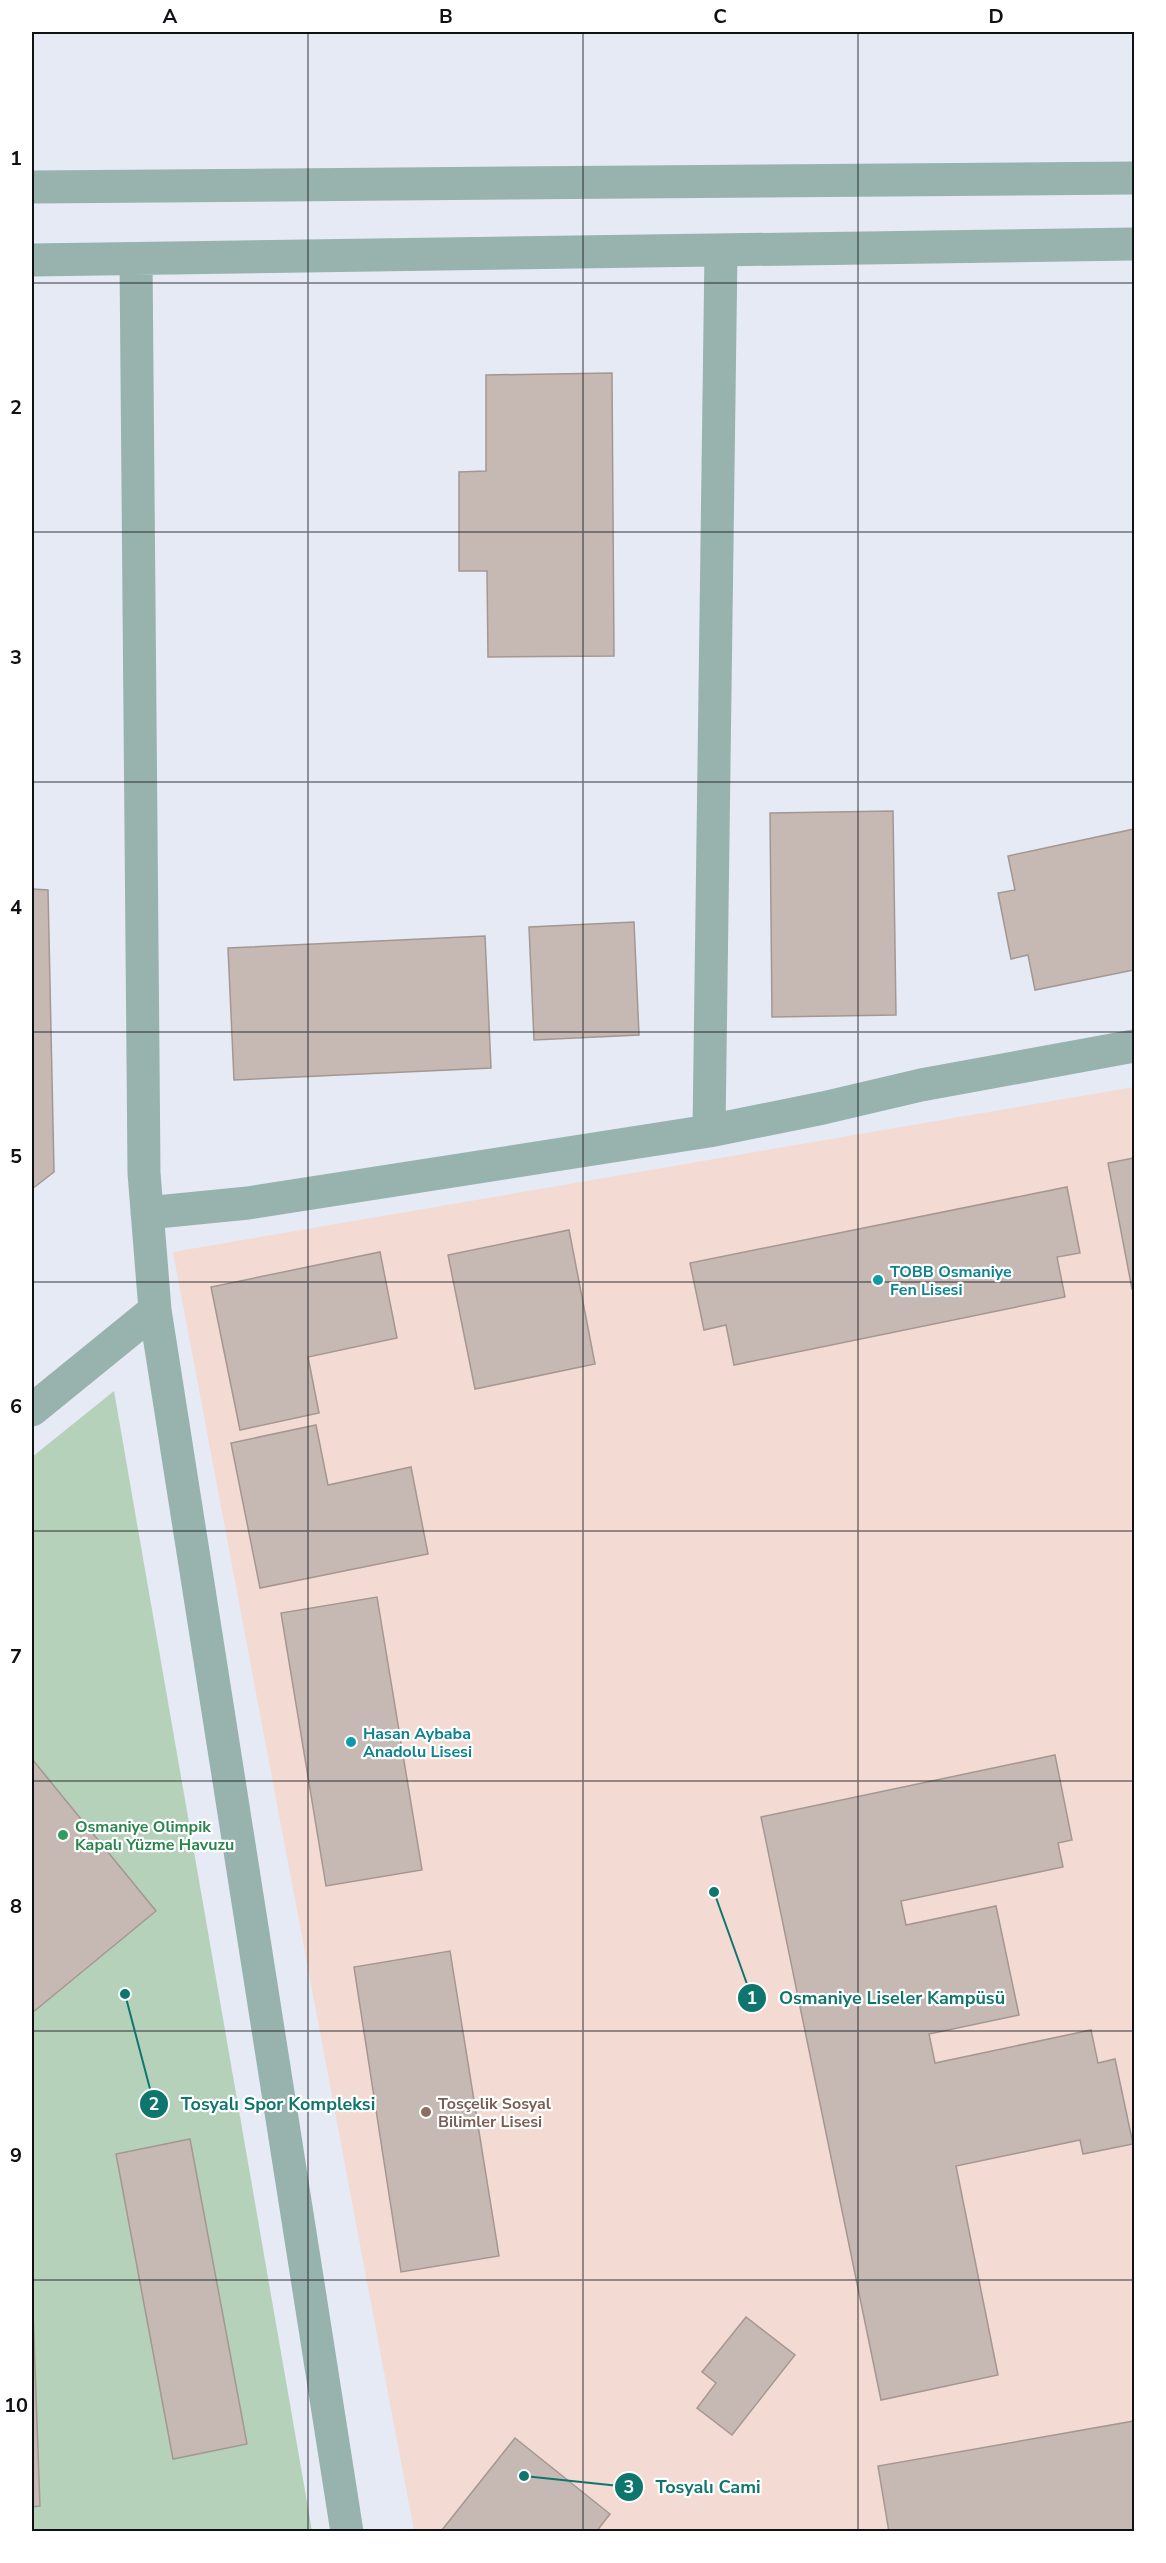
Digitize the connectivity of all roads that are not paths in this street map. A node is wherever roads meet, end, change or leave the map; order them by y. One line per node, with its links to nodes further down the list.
1 (1134, 178): 2 (street)
2 (32, 187)
3 (1134, 244): 4 (street)
4 (721, 251): 5 (street); 8 (street)
5 (136, 259): 6 (street); 9 (street)
6 (32, 260)
7 (1134, 1046): 8 (street)
8 (709, 1131): 9 (street)
9 (147, 1213): 10 (street)
10 (154, 1310): 11 (street); 12 (street)
11 (32, 1410)
12 (347, 2532)

